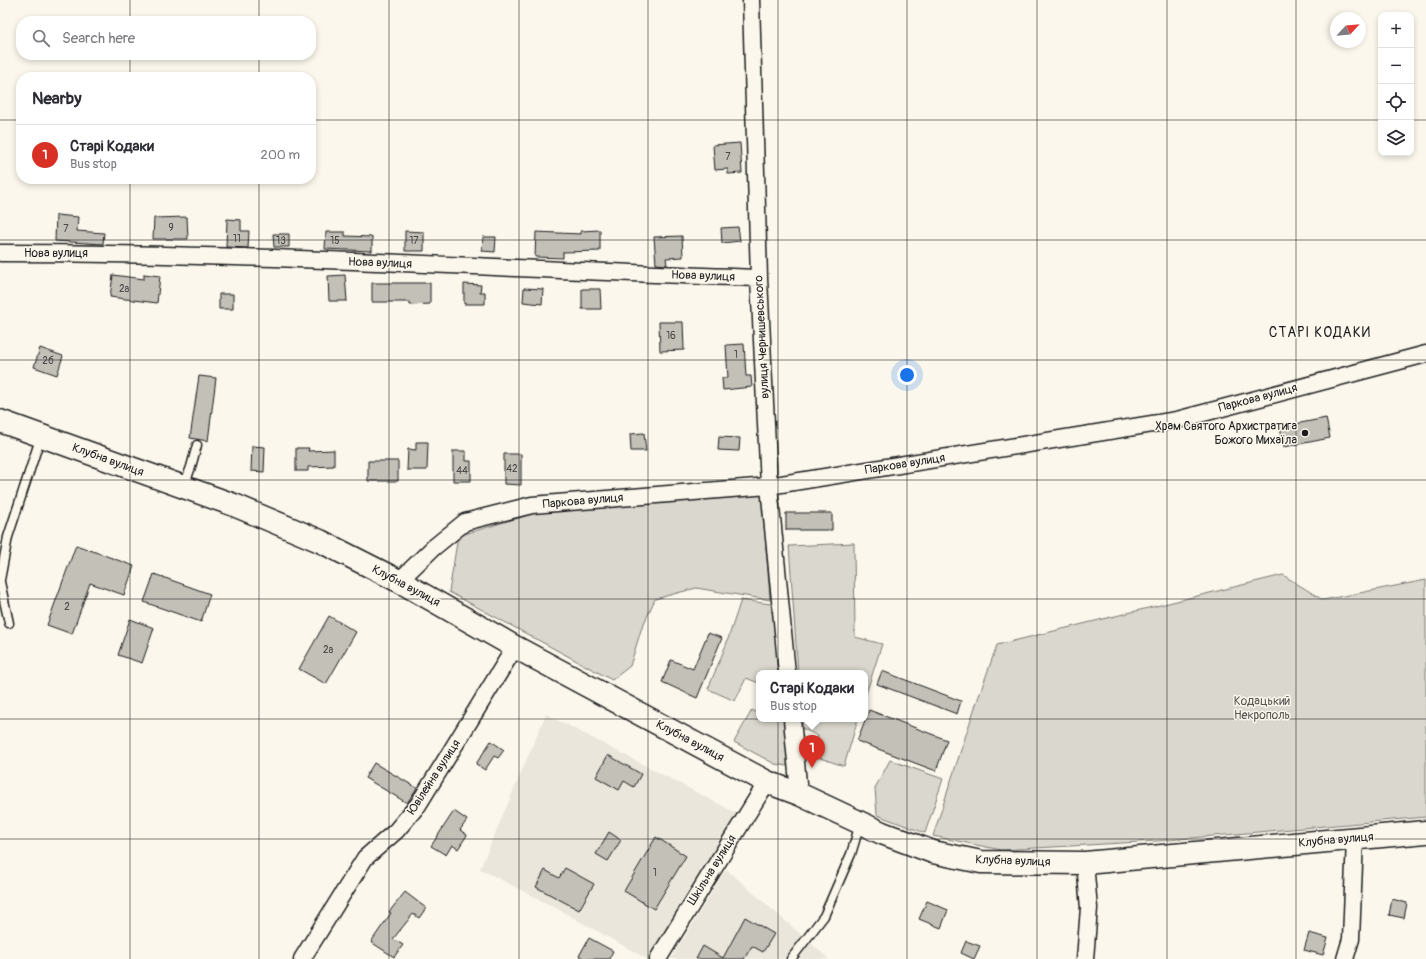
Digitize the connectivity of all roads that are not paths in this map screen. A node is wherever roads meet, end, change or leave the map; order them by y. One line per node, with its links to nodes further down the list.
1 (751, 0): 3 (street, вулиця Чернишевського)
2 (0, 253): 3 (street, Нова вулиця)
3 (759, 278): 8 (street, вулиця Чернишевського)
4 (1426, 354): 8 (street, Паркова вулиця)
5 (0, 421): 6 (street, Клубна вулиця)
6 (41, 435): 9 (street, Клубна вулиця); 10 (lane)
7 (197, 445): 9 (lane)
8 (769, 486): 11 (street, Паркова вулиця); 14 (street, вулиця Чернишевського)
9 (184, 487): 11 (street, Клубна вулиця)
10 (0, 581): 12 (lane)
11 (399, 581): 13 (street, Клубна вулиця)
12 (9, 623)
13 (515, 647): 16 (street, Клубна вулиця); 22 (street, Ювілейна вулиця)
14 (787, 670)
15 (792, 722): 17 (street)
16 (767, 782): 17 (street, Клубна вулиця); 23 (street, Шкільна вулиця)
17 (799, 794): 18 (street, Клубна вулиця)
18 (860, 823): 21 (street, Клубна вулиця); 24 (lane)
19 (1426, 832): 20 (street, Клубна вулиця)
20 (1355, 839): 21 (street, Клубна вулиця); 26 (street)
21 (1085, 863): 25 (street)
22 (302, 959)
23 (658, 959)
24 (791, 959)
25 (1085, 959)
26 (1345, 959)

